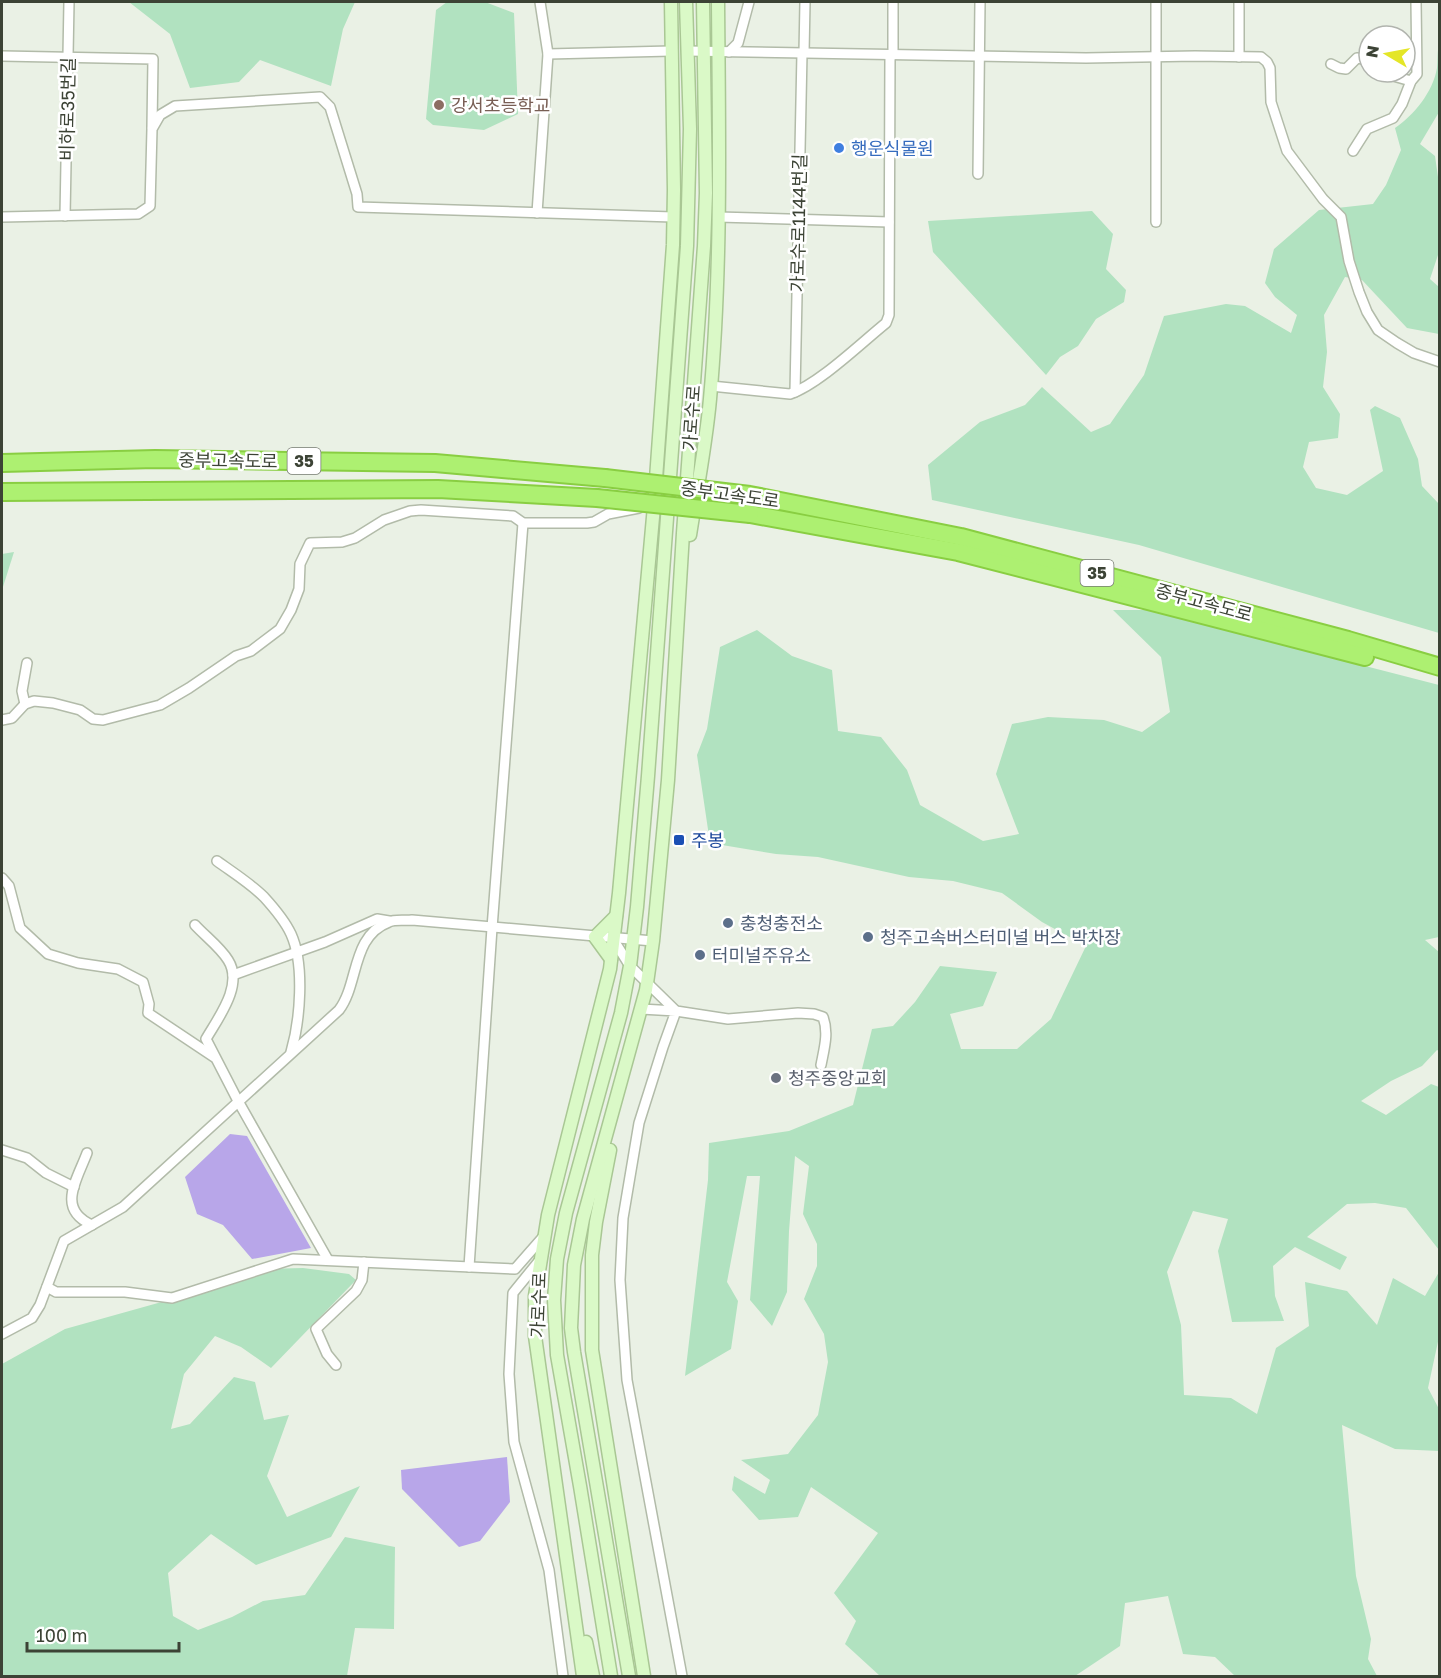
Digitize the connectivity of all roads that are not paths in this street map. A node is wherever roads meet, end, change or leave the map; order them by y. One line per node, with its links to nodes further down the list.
1 (69, 2): 24 (street, 비하로35번길)
2 (540, 2): 20 (street)
3 (671, 2): 15 (main road, 가로수로)
4 (686, 2): 16 (main road, 가로수로)
5 (703, 2): 17 (main road, 가로수로)
6 (718, 2): 18 (main road)
7 (749, 2): 18 (street)
8 (805, 2): 19 (street, 가로수로1144번길)
9 (893, 2): 21 (street)
10 (980, 2): 23 (street)
11 (1156, 2): 25 (street)
12 (1239, 2): 26 (street)
13 (1416, 2): 14 (street)
14 (1416, 24)
15 (671, 51): 20 (street); 36 (main road, 가로수로)
16 (687, 51): 17 (street); 62 (main road, 가로수로)
17 (704, 51): 18 (street); 48 (main road, 가로수로)
18 (724, 52): 19 (street); 37 (main road)
19 (803, 53): 21 (street); 38 (street, 가로수로1144번길)
20 (548, 54): 33 (street)
21 (891, 55): 23 (street); 39 (street)
22 (2, 56): 24 (street)
23 (979, 56): 25 (street); 32 (street)
24 (68, 57): 30 (street); 34 (street, 비하로35번길)
25 (1156, 57): 26 (street); 40 (street)
26 (1239, 57): 41 (street)
27 (1357, 58): 28 (street)
28 (1331, 64)
29 (1410, 84): 31 (street)
30 (152, 129): 33 (street); 34 (street)
31 (1353, 151)
32 (978, 174)
33 (537, 213): 36 (street)
34 (65, 216): 35 (street)
35 (2, 217)
36 (674, 217): 46 (main road, 가로수로)
37 (718, 217): 38 (street); 42 (main road)
38 (798, 219): 39 (street); 43 (street, 가로수로1144번길)
39 (889, 222): 43 (street)
40 (1156, 222)
41 (1440, 362)
42 (711, 386): 43 (street); 48 (main road)
43 (795, 392)
44 (2, 463): 50 (highway, 중부고속도로 / 35, bridge)
45 (2, 492): 51 (highway, 중부고속도로 / 35, bridge)
46 (654, 506): 47 (street); 56 (main road, 가로수로)
47 (523, 523): 52 (street); 59 (street)
48 (679, 592): 63 (main road, 가로수로)
49 (27, 663): 52 (street)
50 (1440, 667)
51 (1440, 679)
52 (25, 704): 53 (street)
53 (2, 720)
54 (217, 861): 64 (street)
55 (2, 878): 72 (street)
56 (616, 916): 60 (main road); 61 (main road, 가로수로)
57 (389, 921): 59 (street); 64 (street); 71 (street)
58 (195, 925): 67 (street)
59 (492, 928): 60 (street); 84 (street)
60 (595, 937): 61 (street); 65 (main road)
61 (613, 939): 62 (street); 65 (main road, 가로수로); 66 (street)
62 (633, 940): 63 (street); 66 (main road, 가로수로)
63 (653, 942): 68 (main road, 가로수로)
64 (296, 952): 67 (street); 71 (street)
65 (611, 958): 80 (main road, 가로수로)
66 (630, 966): 68 (street); 92 (main road, 가로수로)
67 (233, 975): 72 (street)
68 (647, 985): 69 (main road, 가로수로); 70 (street)
69 (641, 1009): 70 (street); 74 (main road, 가로수로)
70 (676, 1011): 73 (street); 95 (street)
71 (290, 1054): 75 (street)
72 (216, 1058): 75 (street)
73 (821, 1065)
74 (621, 1084): 93 (main road, 가로수로); 94 (main road, 가로수로)
75 (238, 1101): 79 (street); 81 (street)
76 (2, 1150): 78 (street)
77 (87, 1153): 78 (street)
78 (74, 1186): 79 (street)
79 (92, 1225): 85 (street)
80 (544, 1236): 82 (main road, 가로수로); 84 (street)
81 (328, 1260): 83 (street); 85 (street)
82 (539, 1261): 88 (main road, 가로수로); 89 (street)
83 (364, 1262): 84 (street); 87 (street)
84 (470, 1267)
85 (47, 1287): 86 (street)
86 (2, 1334)
87 (336, 1365)
88 (571, 1590): 90 (main road, 가로수로); 91 (main road)
89 (563, 1677)
90 (583, 1677)
91 (593, 1677)
92 (610, 1677)
93 (629, 1677)
94 (644, 1677)
95 (682, 1677)

